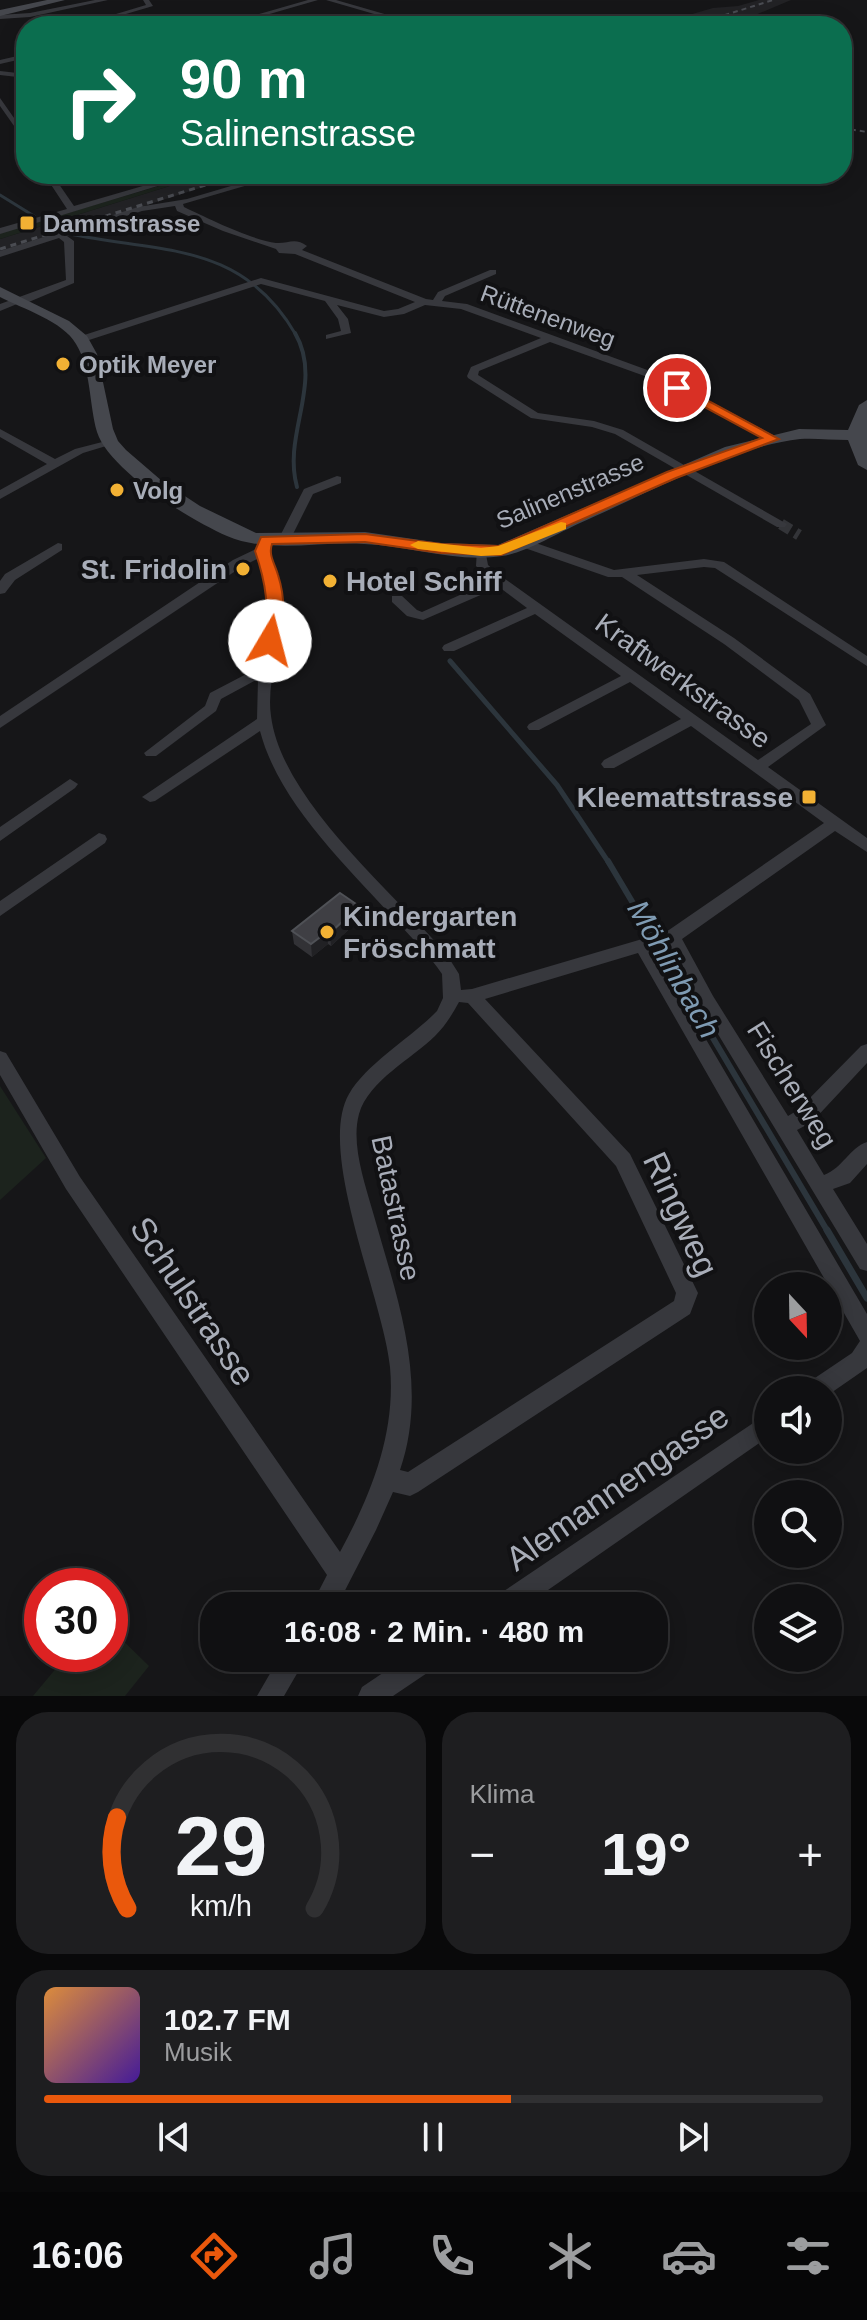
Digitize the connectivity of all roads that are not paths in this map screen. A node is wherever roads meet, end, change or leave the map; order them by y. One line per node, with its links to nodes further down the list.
1 (60, 0): 6 (street)
2 (105, 0): 7 (street)
3 (146, 0): 8 (street)
4 (315, 0): 9 (street)
5 (329, 0): 10 (street)
6 (0, 15): 11 (street)
7 (19, 16)
8 (113, 16)
9 (257, 16)
10 (389, 16)
11 (14, 17)
12 (2, 106): 13 (street)
13 (16, 126)
14 (55, 184): 18 (street)
15 (159, 184): 18 (street)
16 (244, 185): 17 (street)
17 (178, 202): 20 (street); 26 (street)
18 (72, 210): 19 (street)
19 (0, 231)
20 (65, 233): 21 (street); 25 (street)
21 (0, 254)
22 (493, 272): 26 (street, Rüttenenweg)
23 (0, 291): 25 (street)
24 (329, 300): 26 (street, Rüttenenweg); 28 (street); 30 (street, Rüttenenweg)
25 (20, 301): 27 (street); 30 (street)
26 (430, 302): 29 (street, Rüttenenweg)
27 (0, 308)
28 (330, 337)
29 (550, 338): 34 (street, Rüttenenweg); 38 (street)
30 (82, 339): 35 (street)
31 (867, 405): 33 (street)
32 (0, 432): 36 (street)
33 (855, 435): 34 (street, Salinenstrasse); 37 (street)
34 (773, 439): 38 (street, Salinenstrasse)
35 (110, 443): 36 (street); 43 (street, Salinenstrasse)
36 (55, 464): 40 (street)
37 (867, 465)
38 (687, 469): 41 (street); 42 (street, Salinenstrasse)
39 (337, 480): 43 (street)
40 (0, 495)
41 (781, 524)
42 (523, 543): 45 (street, Salinenstrasse); 46 (street)
43 (271, 544): 45 (street, Salinenstrasse); 53 (street); 57 (street)
44 (58, 547): 48 (street)
45 (481, 552): 47 (street, Kraftwerkstrasse)
46 (627, 574): 52 (street); 61 (street)
47 (500, 582): 49 (street); 50 (street, Kraftwerkstrasse)
48 (0, 590)
49 (397, 599)
50 (537, 608): 51 (street); 54 (street, Kraftwerkstrasse)
51 (449, 648)
52 (867, 662)
53 (264, 670): 56 (street); 59 (street)
54 (631, 676): 55 (street, Kraftwerkstrasse); 58 (street)
55 (691, 720): 60 (street); 61 (street, Kraftwerkstrasse)
56 (264, 721): 63 (street); 71 (street)
57 (0, 723)
58 (534, 727)
59 (151, 753)
60 (609, 764)
61 (758, 767): 64 (street, Kraftwerkstrasse)
62 (70, 784): 65 (street)
63 (150, 797)
64 (836, 823): 67 (street, Kraftwerkstrasse); 69 (street)
65 (0, 835)
66 (99, 839): 68 (street)
67 (867, 846)
68 (0, 910)
69 (672, 937): 70 (street); 74 (street, Fischerweg)
70 (642, 945): 71 (street); 78 (street)
71 (463, 996): 82 (street, Batastrasse); 82 (street, Ringweg)
72 (867, 1051): 74 (street)
73 (0, 1058): 83 (street, Schulstrasse)
74 (787, 1126): 76 (street, Fischerweg)
75 (867, 1150): 76 (street)
76 (821, 1185): 77 (street, Fischerweg)
77 (867, 1262)
78 (867, 1334)
79 (867, 1349): 80 (street)
80 (837, 1376)
81 (754, 1434): 85 (street, Alemannengasse)
82 (385, 1479): 83 (street, Batastrasse)
83 (341, 1575): 84 (street, Batastrasse)
84 (331, 1592)
85 (524, 1592)
86 (285, 1672): 88 (street)
87 (406, 1672): 89 (street)
88 (270, 1696)
89 (371, 1696)

